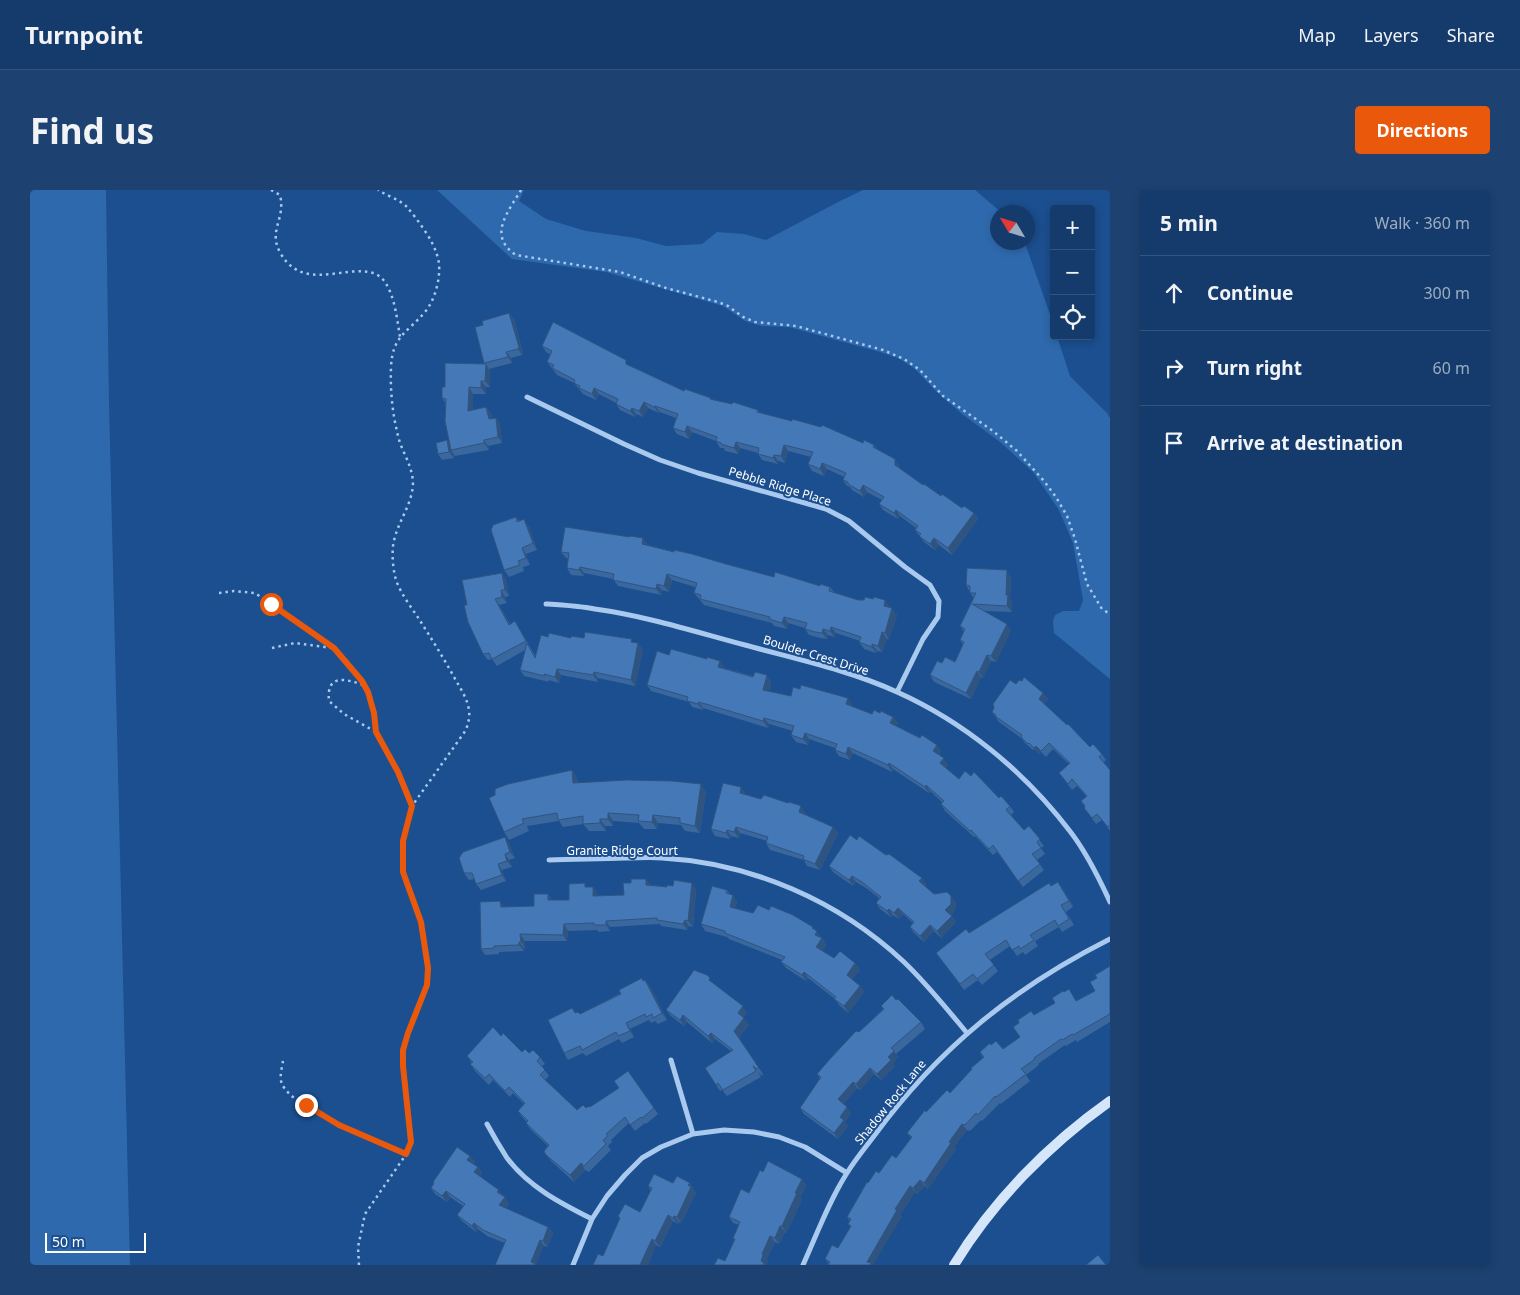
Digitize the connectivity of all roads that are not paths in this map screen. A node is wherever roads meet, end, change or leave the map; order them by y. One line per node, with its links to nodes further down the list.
1 (527, 397): 3 (street, Pebble Ridge Place)
2 (546, 604): 3 (street, Boulder Crest Drive)
3 (897, 692): 5 (street, Boulder Crest Drive)
4 (549, 860): 7 (street, Granite Ridge Court)
5 (1110, 902)
6 (1110, 939): 7 (street, Shadow Rock Lane)
7 (967, 1033): 12 (street, Shadow Rock Lane)
8 (671, 1060): 11 (street)
9 (1110, 1101): 16 (street)
10 (487, 1124): 13 (street)
11 (693, 1134): 12 (street); 13 (street)
12 (847, 1173): 15 (street, Shadow Rock Lane)
13 (592, 1219): 14 (street)
14 (573, 1265)
15 (803, 1265)
16 (954, 1265)

